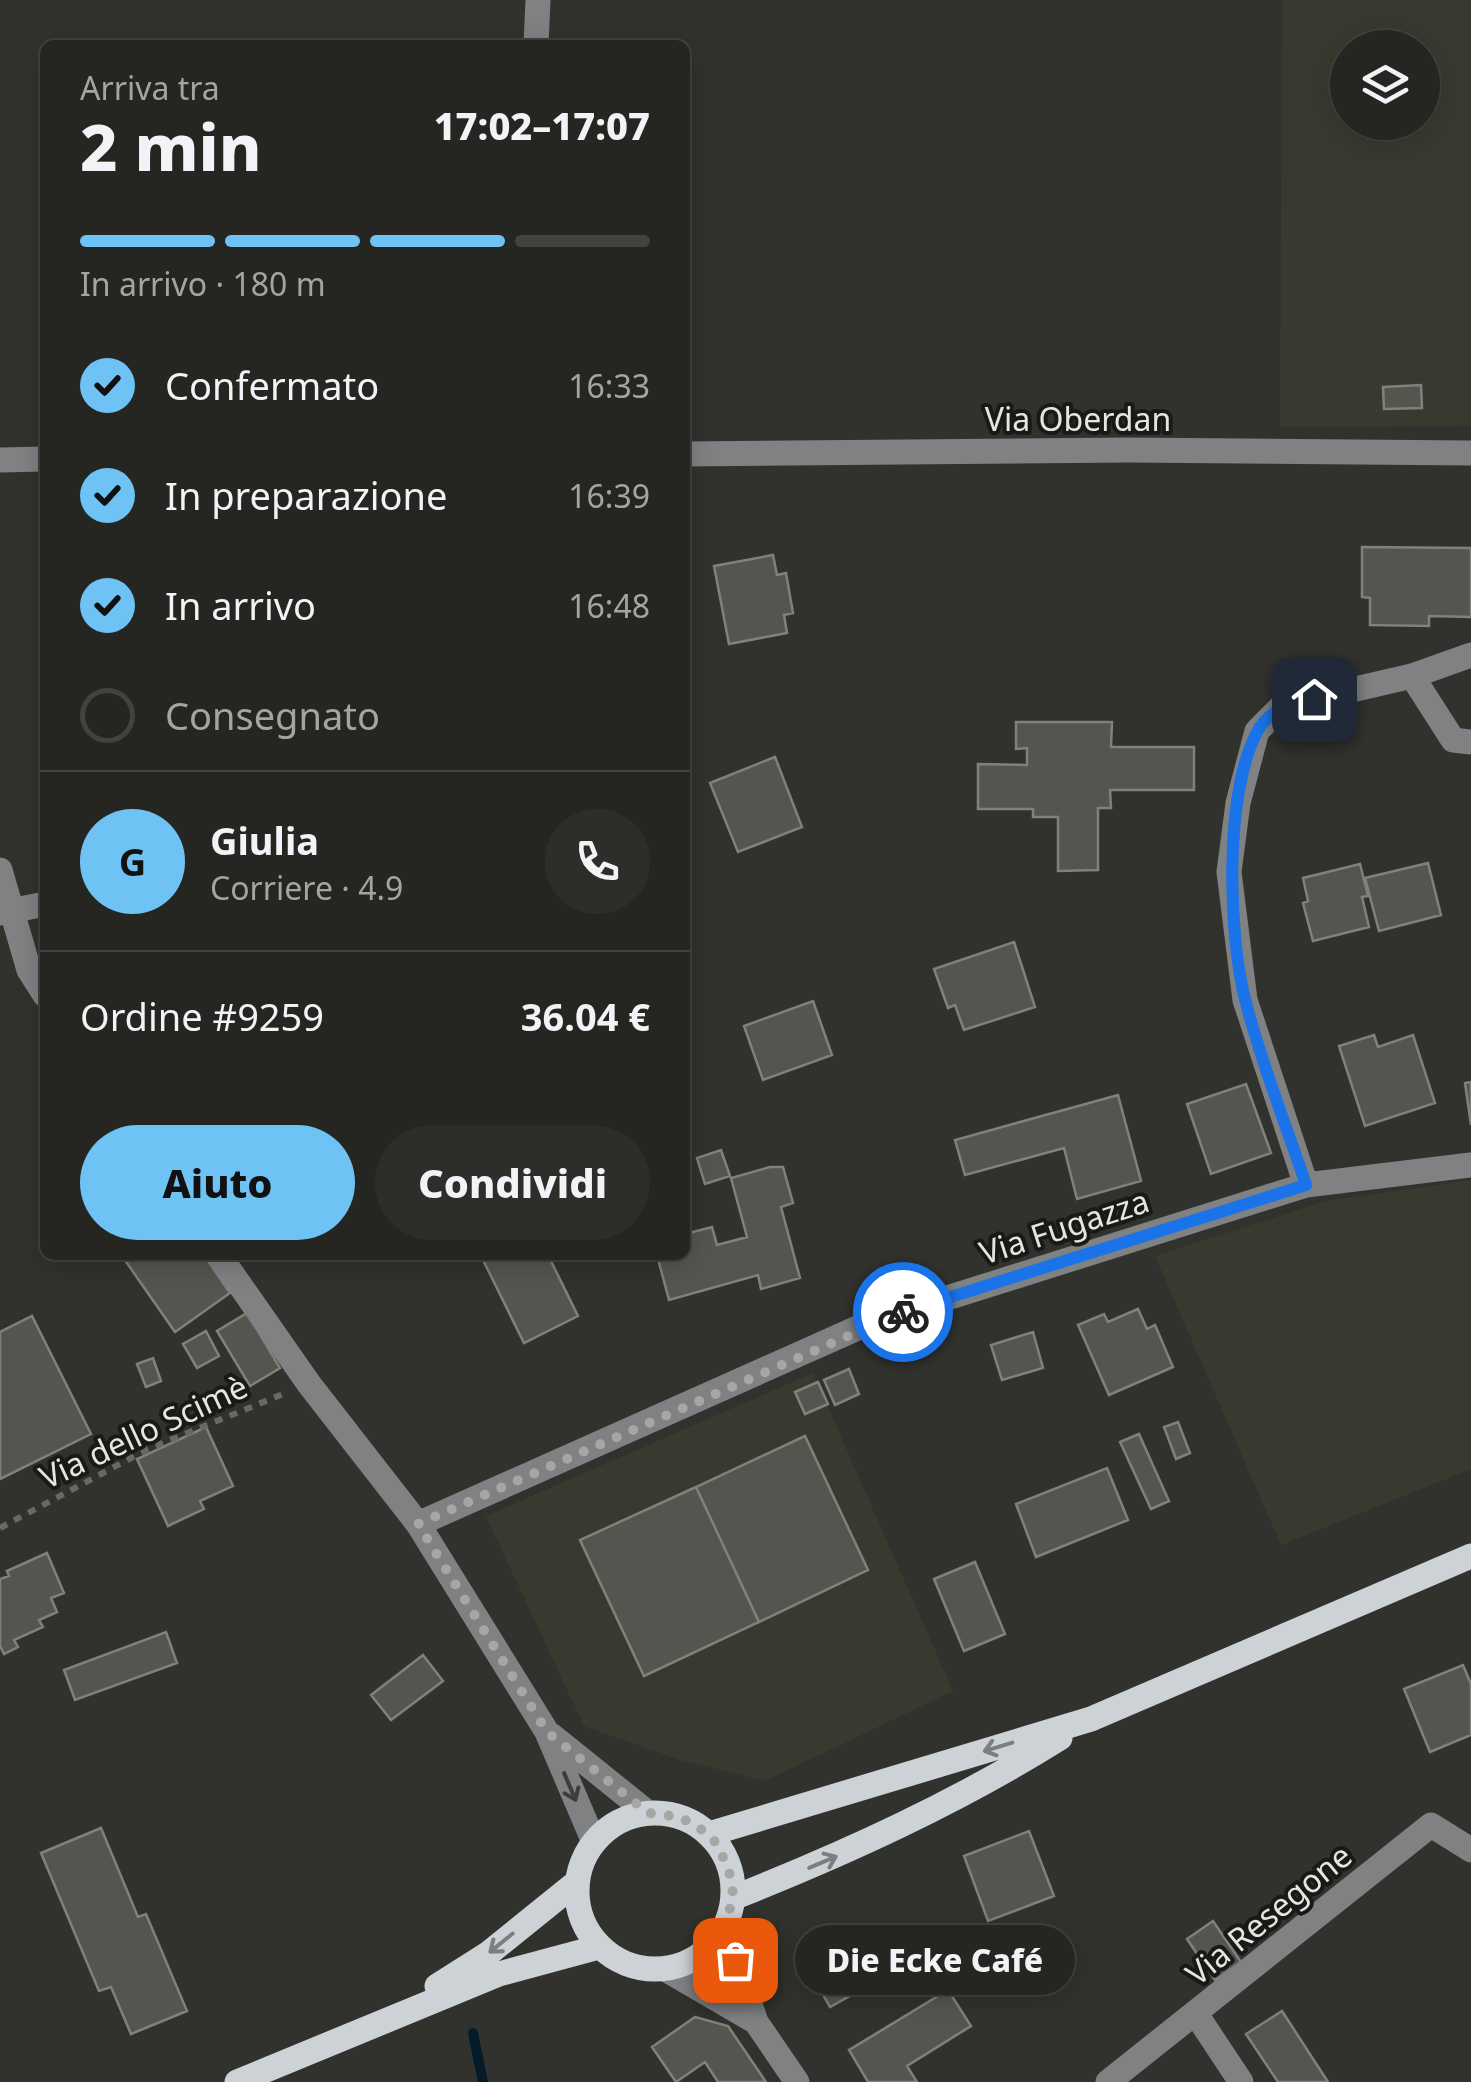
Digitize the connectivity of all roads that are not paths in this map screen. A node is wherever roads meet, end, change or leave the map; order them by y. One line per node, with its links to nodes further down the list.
1 (538, 0): 2 (street)
2 (536, 40)
3 (1471, 453): 4 (street, Via Oberdan)
4 (690, 454)
5 (0, 460): 6 (street)
6 (40, 460)
7 (1471, 655): 8 (street)
8 (1412, 676): 9 (street); 15 (street)
9 (1471, 742)
10 (0, 870): 12 (street)
11 (40, 905): 12 (street)
12 (6, 912): 13 (street)
13 (40, 988)
14 (1471, 1165): 15 (street, Via Fugazza)
15 (1306, 1185): 17 (street, Via Fugazza)
16 (222, 1260): 17 (street)
17 (418, 1524): 20 (street)
18 (1471, 1556): 19 (main road)
19 (1091, 1719): 22 (main road, one-way to 22); 26 (main road, one-way to 19)
20 (547, 1732): 21 (street); 23 (street, one-way to 23)
21 (648, 1813): 22 (main road); 23 (main road)
22 (709, 1834): 26 (main road)
23 (594, 1842): 25 (main road)
24 (1471, 1850): 30 (street, Via Resegone)
25 (576, 1882): 28 (main road); 31 (main road, one-way to 31)
26 (733, 1898): 27 (main road)
27 (724, 1928): 29 (main road); 32 (street)
28 (599, 1947): 29 (main road); 31 (main road)
29 (665, 1970): 32 (street)
30 (1196, 2014): 35 (street, Via Resegone); 36 (street)
31 (391, 2016): 33 (main road)
32 (756, 2022): 34 (street)
33 (237, 2082)
34 (797, 2082)
35 (1108, 2082)
36 (1241, 2082)

